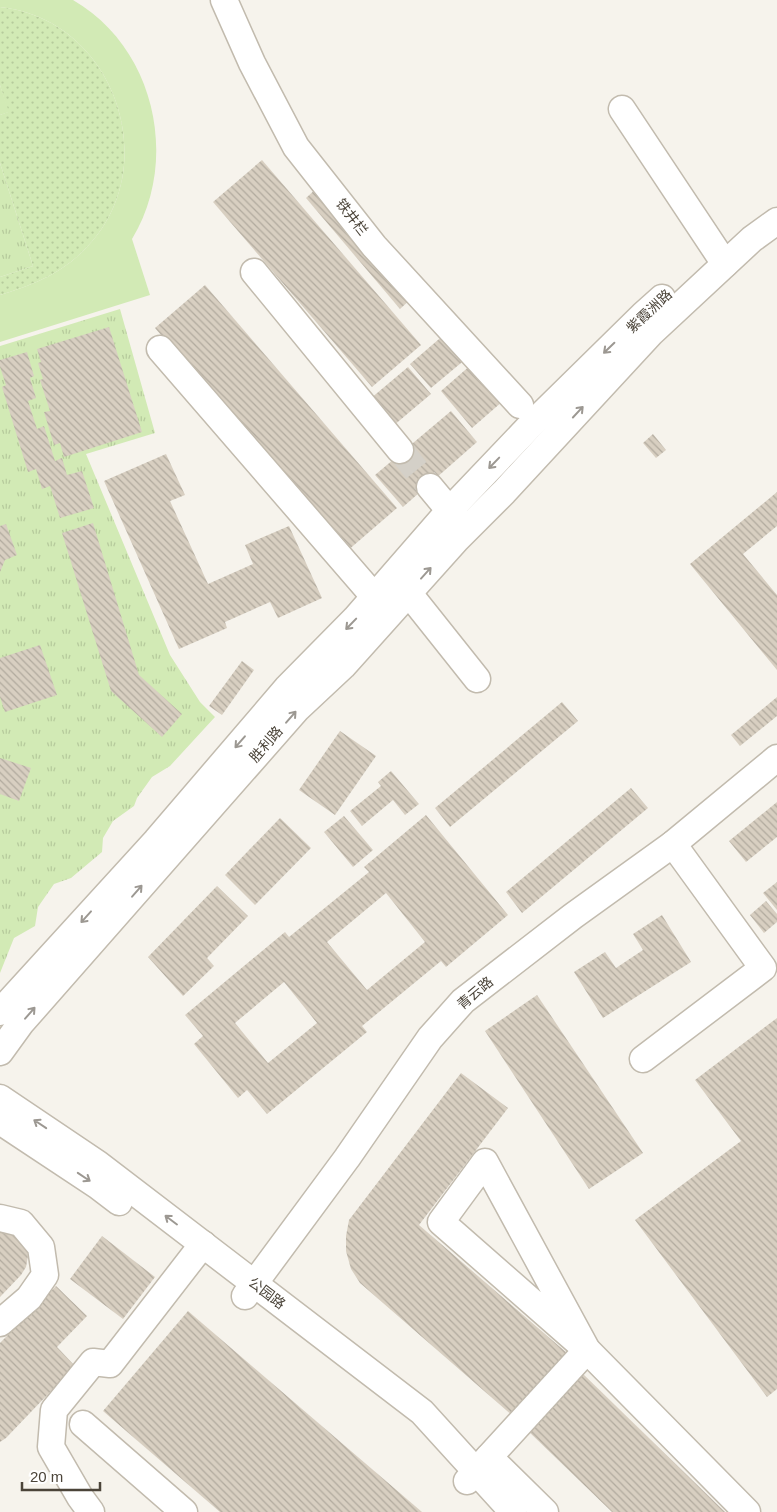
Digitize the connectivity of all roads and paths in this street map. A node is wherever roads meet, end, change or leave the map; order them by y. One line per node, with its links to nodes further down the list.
1 (224, 0): 8 (street, 铁井栏)
2 (622, 110): 5 (street)
3 (777, 200): 5 (street, 紫霞洲路)
4 (777, 221): 5 (street, 紫霞洲路)
5 (720, 257): 8 (street, 紫霞洲路, one-way to 8); 9 (street, 紫霞洲路, one-way to 5)
6 (254, 272): 10 (street)
7 (160, 348): 15 (street)
8 (524, 417): 12 (street, 胜利路, one-way to 12)
9 (545, 448): 13 (street, 胜利路)
10 (400, 450)
11 (430, 487): 12 (street)
12 (449, 511): 13 (street); 14 (street, 胜利路)
13 (466, 530): 14 (street, 胜利路, one-way to 13)
14 (401, 584): 15 (street, 胜利路); 16 (street)
15 (382, 605): 19 (street, 胜利路, one-way to 19); 20 (street, 胜利路, one-way to 15)
16 (477, 679)
17 (777, 758): 18 (street, 青云路)
18 (673, 844): 21 (street); 26 (street, 青云路)
19 (0, 1012)
20 (0, 1052)
21 (643, 1059)
22 (0, 1098): 25 (street, 公园路, one-way to 22)
23 (0, 1121): 25 (street, 公园路, one-way to 25)
24 (0, 1218): 27 (street)
25 (198, 1251): 26 (street, 公园路); 31 (street)
26 (250, 1290): 30 (street, 公园路)
27 (0, 1323)
28 (588, 1350): 28 (street); 30 (street); 36 (street)
29 (84, 1424): 32 (street)
30 (478, 1470): 33 (street, 公园路); 34 (street, 公园路); 35 (street)
31 (91, 1512)
32 (182, 1512)
33 (496, 1512)
34 (513, 1512)
35 (545, 1512)
36 (747, 1512)

